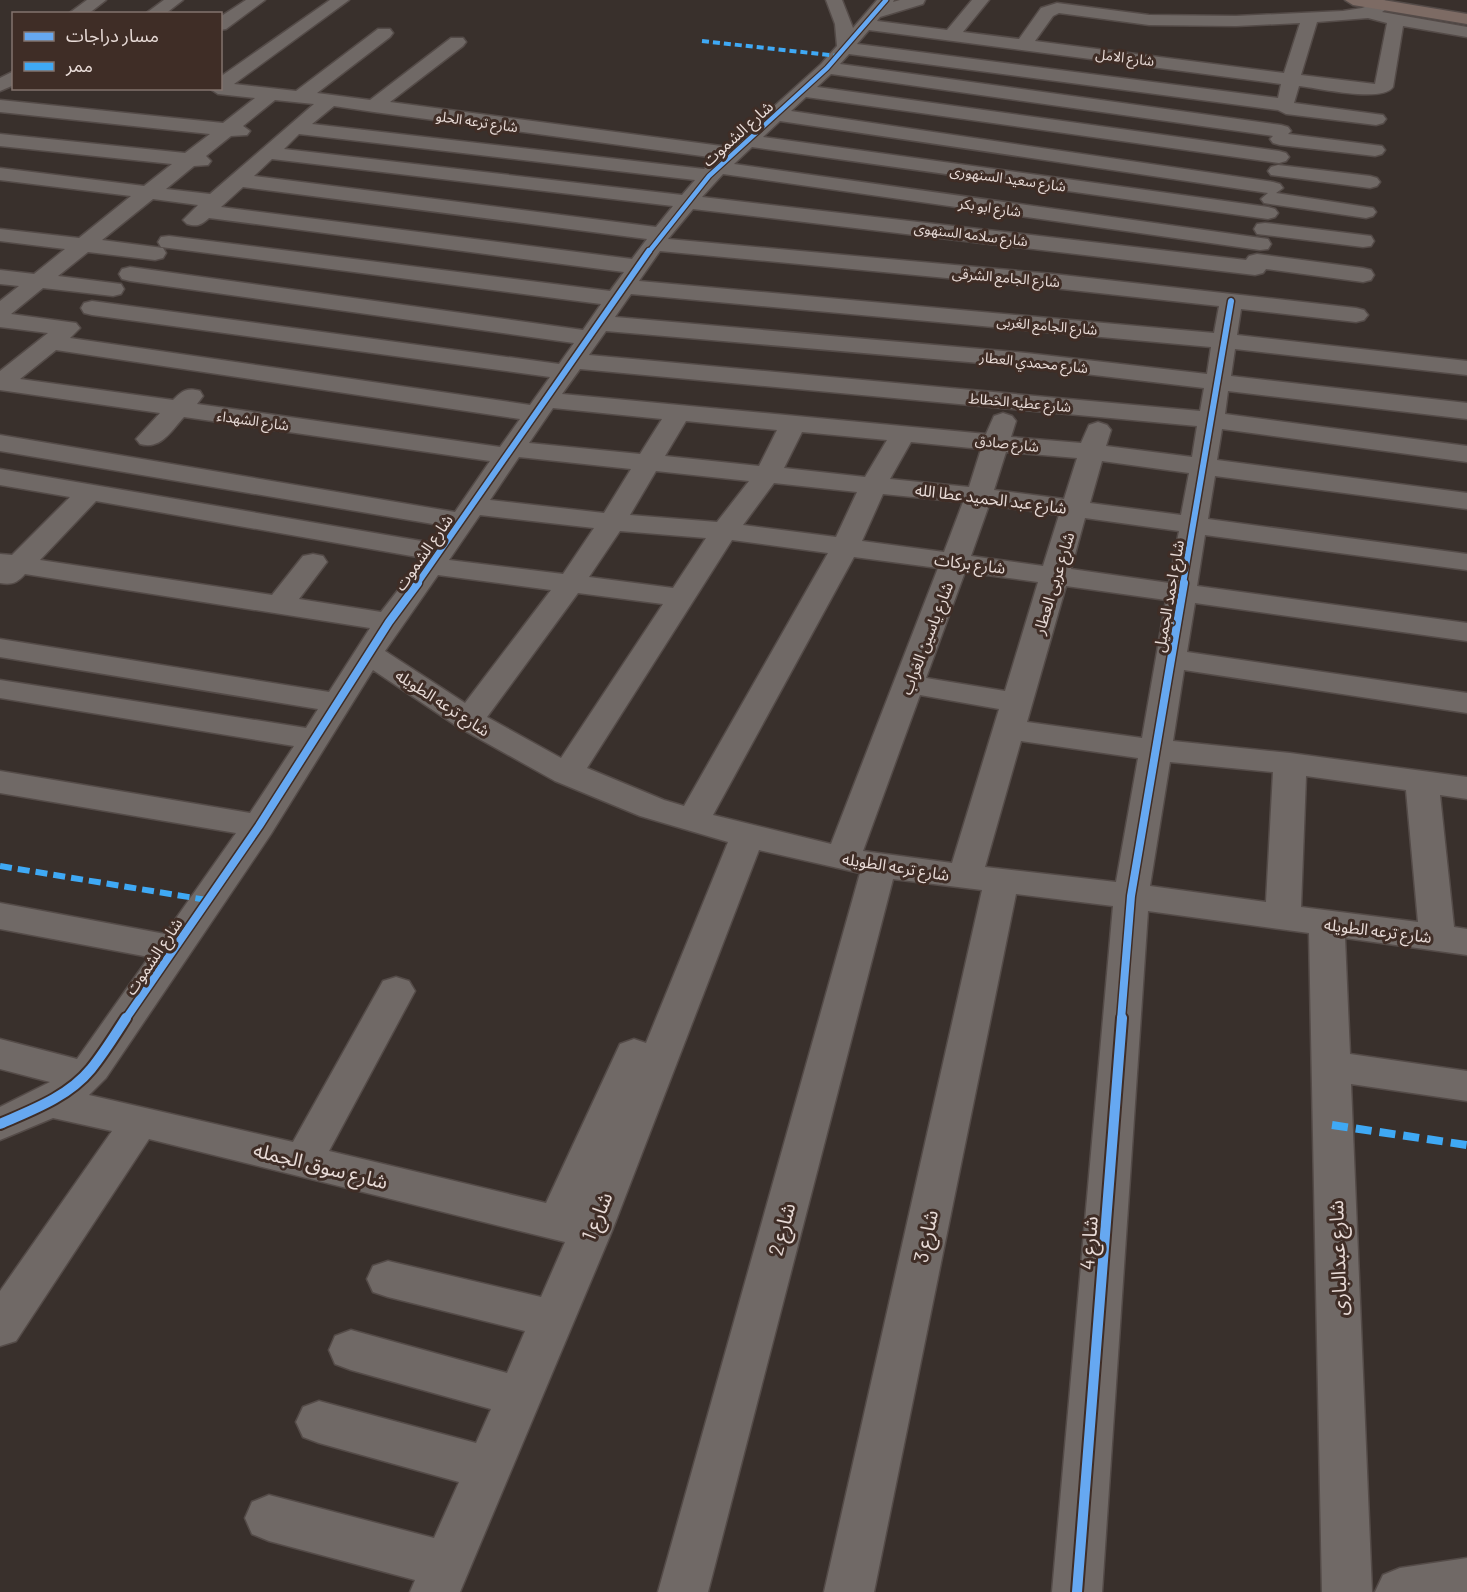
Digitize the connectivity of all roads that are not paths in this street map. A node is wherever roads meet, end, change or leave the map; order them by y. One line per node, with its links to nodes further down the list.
1 (98, 0): 12 (street)
2 (176, 0): 13 (street)
3 (257, 0): 21 (street)
4 (340, 0): 34 (street)
5 (834, 0): 27 (street)
6 (917, 0): 14 (street)
7 (981, 0): 24 (street)
8 (1446, 0): 9 (highway)
9 (1467, 4)
10 (1384, 5): 11 (street); 17 (highway)
11 (1357, 7): 16 (street); 18 (street)
12 (78, 12)
13 (156, 12)
14 (876, 12): 24 (street, شارع الامل); 27 (street, شارع الشموت)
15 (1109, 16): 19 (street); 26 (street); 28 (street)
16 (1310, 19): 20 (street); 33 (street, شارع احمد الجميل)
17 (1467, 19)
18 (1396, 20): 22 (street); 33 (street, شارع الامل)
19 (1163, 21): 20 (street); 29 (street)
20 (1236, 21): 31 (street)
21 (222, 24)
22 (1467, 32)
23 (384, 33): 40 (street)
24 (952, 35): 26 (street, شارع الامل)
25 (457, 42): 43 (street)
26 (1025, 44): 28 (street, شارع الامل)
27 (846, 48): 30 (street, شارع الشموت); 39 (street)
28 (1089, 53): 29 (street, شارع الامل)
29 (1155, 61): 31 (street, شارع الامل)
30 (827, 68): 37 (street, شارع الشموت); 46 (street)
31 (1219, 69): 33 (street, شارع الامل)
32 (12, 76): 35 (street)
33 (1290, 79): 44 (street, شارع احمد الجميل)
34 (222, 85)
35 (0, 86)
36 (222, 87): 38 (street, شارع ترعه الحلو)
37 (804, 91): 45 (street, شارع الشموت); 61 (street)
38 (271, 94): 40 (street, شارع ترعه الحلو); 48 (street)
39 (1207, 95): 44 (street); 46 (street)
40 (300, 97): 41 (street, شارع ترعه الحلو)
41 (330, 100): 43 (street, شارع ترعه الحلو); 49 (street)
42 (0, 106): 48 (street)
43 (374, 106): 54 (street, شارع ترعه الحلو)
44 (1286, 107): 47 (street); 61 (street, شارع احمد الجميل)
45 (777, 115): 54 (street, شارع الشموت); 61 (street)
46 (1195, 119): 61 (street)
47 (1376, 119)
48 (227, 130): 49 (street); 53 (street)
49 (291, 132): 50 (street); 55 (street)
50 (388, 139): 54 (street); 56 (street)
51 (0, 140): 53 (street)
52 (1375, 150): 61 (street)
53 (190, 160): 55 (street); 60 (street)
54 (728, 160): 61 (street, شارع ابو بكر); 61 (street, شارع سعيد السنهورى); 62 (street, شارع الشموت)
55 (243, 165): 56 (street, شارع سلامه السنهوى); 59 (street); 65 (street)
56 (358, 165): 59 (street); 62 (street, شارع سلامه السنهوى)
57 (0, 174): 60 (street)
58 (1370, 182): 61 (street)
59 (327, 191): 69 (street); 74 (street)
60 (149, 192): 64 (street); 65 (street)
61 (1270, 200): 62 (street, شارع سلامه السنهوى); 66 (street); 71 (street); 75 (street); 82 (street, شارع احمد الجميل)
62 (686, 203): 74 (street, شارع الشموت)
63 (103, 207): 64 (street)
64 (125, 210): 67 (street); 72 (street)
65 (205, 210): 68 (street); 69 (street); 73 (street)
66 (1366, 212)
67 (149, 213)
68 (172, 216)
69 (294, 221): 74 (street)
70 (0, 235): 72 (street)
71 (1363, 241)
72 (84, 245): 73 (street); 77 (street)
73 (162, 247): 74 (street); 78 (street)
74 (640, 266): 79 (street, شارع الجامع الشرقى); 87 (street, شارع الجامع الغربى); 89 (street, شارع الشموت)
75 (1363, 275)
76 (0, 277): 77 (street, شارع محمدي العطار)
77 (37, 281): 78 (street, شارع محمدي العطار); 84 (street)
78 (122, 281): 81 (street, شارع محمدي العطار); 83 (street)
79 (1053, 281): 80 (street, شارع الجامع الشرقى); 87 (street, شارع ياسين الغراب)
80 (1139, 291): 82 (street, شارع الجامع الشرقى); 90 (street, شارع عربى العطار)
81 (289, 297): 88 (street); 89 (street, شارع محمدي العطار)
82 (1241, 302): 85 (street, شارع الجامع الشرقى); 92 (street, شارع احمد الجميل)
83 (92, 308): 88 (street, شارع عطيه الخطاط); 91 (street)
84 (0, 312)
85 (1356, 315)
86 (0, 320): 91 (street, شارع صادق)
87 (1037, 324): 90 (street, شارع الجامع الغربى); 93 (street, شارع ياسين الغراب)
88 (256, 329): 94 (street); 95 (street, شارع عطيه الخطاط)
89 (594, 330): 93 (street, شارع محمدي العطار); 95 (street, شارع الشموت)
90 (1127, 332): 92 (street, شارع الجامع الغربى); 97 (street, شارع عربى العطار)
91 (60, 335): 94 (street, شارع صادق); 99 (street)
92 (1224, 341): 96 (street, شارع الجامع الغربى); 98 (street, شارع احمد الجميل)
93 (1026, 360): 97 (street, شارع محمدي العطار); 101 (street, شارع ياسين الغراب)
94 (219, 366): 102 (street, شارع صادق); 103 (street)
95 (569, 366): 100 (street, شارع عطيه الخطاط); 102 (street, شارع الشموت)
96 (1467, 368)
97 (1116, 370): 98 (street, شارع محمدي العطار); 104 (street, شارع عربى العطار)
98 (1217, 381): 105 (street, شارع محمدي العطار); 107 (street, شارع احمد الجميل)
99 (0, 383): 103 (street, شارع الشهداء)
100 (870, 388): 101 (street, شارع عطيه الخطاط); 109 (street)
101 (1010, 402): 104 (street, شارع عطيه الخطاط); 112 (street, شارع ياسين الغراب)
102 (541, 407): 106 (street, شارع صادق); 115 (street, شارع الشموت)
103 (179, 409): 111 (street); 115 (street, شارع الشهداء)
104 (1104, 410): 107 (street, شارع عطيه الخطاط); 114 (street, شارع عربى العطار)
105 (1467, 411)
106 (679, 412): 108 (street, شارع صادق); 117 (street)
107 (1211, 420): 116 (street, شارع عطيه الخطاط); 118 (street, شارع احمد الجميل)
108 (794, 422): 109 (street, شارع صادق); 119 (street)
109 (854, 428): 110 (street, شارع صادق)
110 (904, 433): 112 (street, شارع صادق); 121 (street)
111 (149, 439)
112 (996, 442): 114 (street, شارع صادق); 123 (street, شارع ياسين الغراب)
113 (0, 443): 126 (street, شارع بركات)
114 (1092, 452): 118 (street, شارع صادق); 125 (street, شارع عربى العطار)
115 (510, 453): 117 (street, شارع عبد الحميد عطا الله); 126 (street, شارع الشموت)
116 (1467, 454)
117 (648, 463): 119 (street, شارع عبد الحميد عطا الله); 127 (street)
118 (1203, 467): 124 (street, شارع صادق); 128 (street, شارع احمد الجميل)
119 (768, 474): 121 (street, شارع عبد الحميد عطا الله); 129 (street)
120 (0, 477): 122 (street)
121 (874, 484): 123 (street, شارع عبد الحميد عطا الله); 130 (street)
122 (89, 492): 131 (street); 135 (street)
123 (979, 495): 125 (street, شارع عبد الحميد عطا الله); 133 (street, شارع ياسين الغراب)
124 (1467, 501)
125 (1075, 508): 128 (street, شارع عبد الحميد عطا الله); 136 (street, شارع عربى العطار)
126 (467, 514): 127 (street, شارع بركات); 131 (street, شارع الشموت)
127 (612, 522): 129 (street, شارع بركات); 137 (street)
128 (1193, 525): 134 (street, شارع عبد الحميد عطا الله); 138 (street, شارع احمد الجميل)
129 (724, 531): 130 (street, شارع بركات); 139 (street)
130 (846, 547): 133 (street, شارع بركات); 159 (street)
131 (435, 559): 137 (street); 141 (street, شارع الشموت)
132 (314, 562): 140 (street)
133 (954, 562): 136 (street, شارع بركات); 146 (street, شارع ياسين الغراب)
134 (1467, 562)
135 (6, 570): 140 (street)
136 (1056, 574): 138 (street, شارع بركات); 150 (street, شارع عربى العطار)
137 (570, 583): 139 (street); 151 (street)
138 (1182, 592): 142 (street, شارع بركات); 145 (street, شارع احمد الجميل)
139 (679, 597): 155 (street)
140 (279, 605): 141 (street)
141 (389, 622): 144 (street, شارع الشموت)
142 (1467, 632)
143 (0, 648): 148 (street)
144 (368, 652): 148 (street, شارع الشموت); 151 (street, شارع ترعه الطويله)
145 (1171, 659): 149 (street); 153 (street, شارع احمد الجميل)
146 (908, 684): 150 (street); 162 (street, شارع ياسين الغراب)
147 (0, 689): 152 (street)
148 (338, 703): 152 (street, شارع الشموت)
149 (1467, 703)
150 (1013, 717): 153 (street); 163 (street, شارع عربى العطار)
151 (469, 720): 155 (street, شارع ترعه الطويله)
152 (314, 739): 160 (street, شارع الشموت)
153 (1156, 750): 154 (street); 164 (street, شارع احمد الجميل)
154 (1290, 763): 156 (street); 166 (street)
155 (567, 774): 159 (street, شارع ترعه الطويله)
156 (1422, 781): 158 (street); 168 (street)
157 (0, 782): 160 (street)
158 (1467, 788)
159 (693, 820): 161 (street, شارع ترعه الطويله)
160 (259, 826): 169 (street, شارع الشموت)
161 (747, 836): 162 (street, شارع ترعه الطويله); 180 (street, شارع 1)
162 (861, 862): 163 (street, شارع ترعه الطويله); 191 (street, شارع 2)
163 (983, 878): 164 (street, شارع ترعه الطويله); 192 (street, شارع 3)
164 (1131, 896): 166 (street, شارع ترعه الطويله); 193 (street, شارع 4)
165 (0, 916): 169 (street)
166 (1283, 918): 167 (street, شارع ترعه الطويله)
167 (1327, 924): 168 (street, شارع ترعه الطويله); 173 (street, شارع عبدالبارى)
168 (1452, 940)
169 (174, 950): 174 (street, شارع الشموت)
170 (396, 991): 179 (street)
171 (0, 1054): 174 (street)
172 (634, 1054): 180 (street)
173 (1331, 1066): 175 (street); 194 (street, شارع عبدالبارى)
174 (85, 1076): 176 (street, شارع الشموت)
175 (1467, 1086)
176 (51, 1102): 177 (street, شارع سوق الجمله); 178 (street, شارع الشموت)
177 (140, 1121): 179 (street, شارع سوق الجمله); 183 (street)
178 (0, 1125)
179 (303, 1161): 180 (street, شارع سوق الجمله)
180 (574, 1227): 182 (street, شارع 1)
181 (388, 1279): 182 (street)
182 (552, 1319): 185 (street, شارع 1)
183 (0, 1327)
184 (351, 1350): 185 (street)
185 (518, 1396): 187 (street, شارع 1)
186 (319, 1422): 187 (street)
187 (489, 1468): 189 (street, شارع 1)
188 (269, 1518): 189 (street)
189 (440, 1579)
190 (1467, 1582): 195 (street)
191 (683, 1592)
192 (849, 1592)
193 (1077, 1592)
194 (1347, 1592)
195 (1400, 1592)

